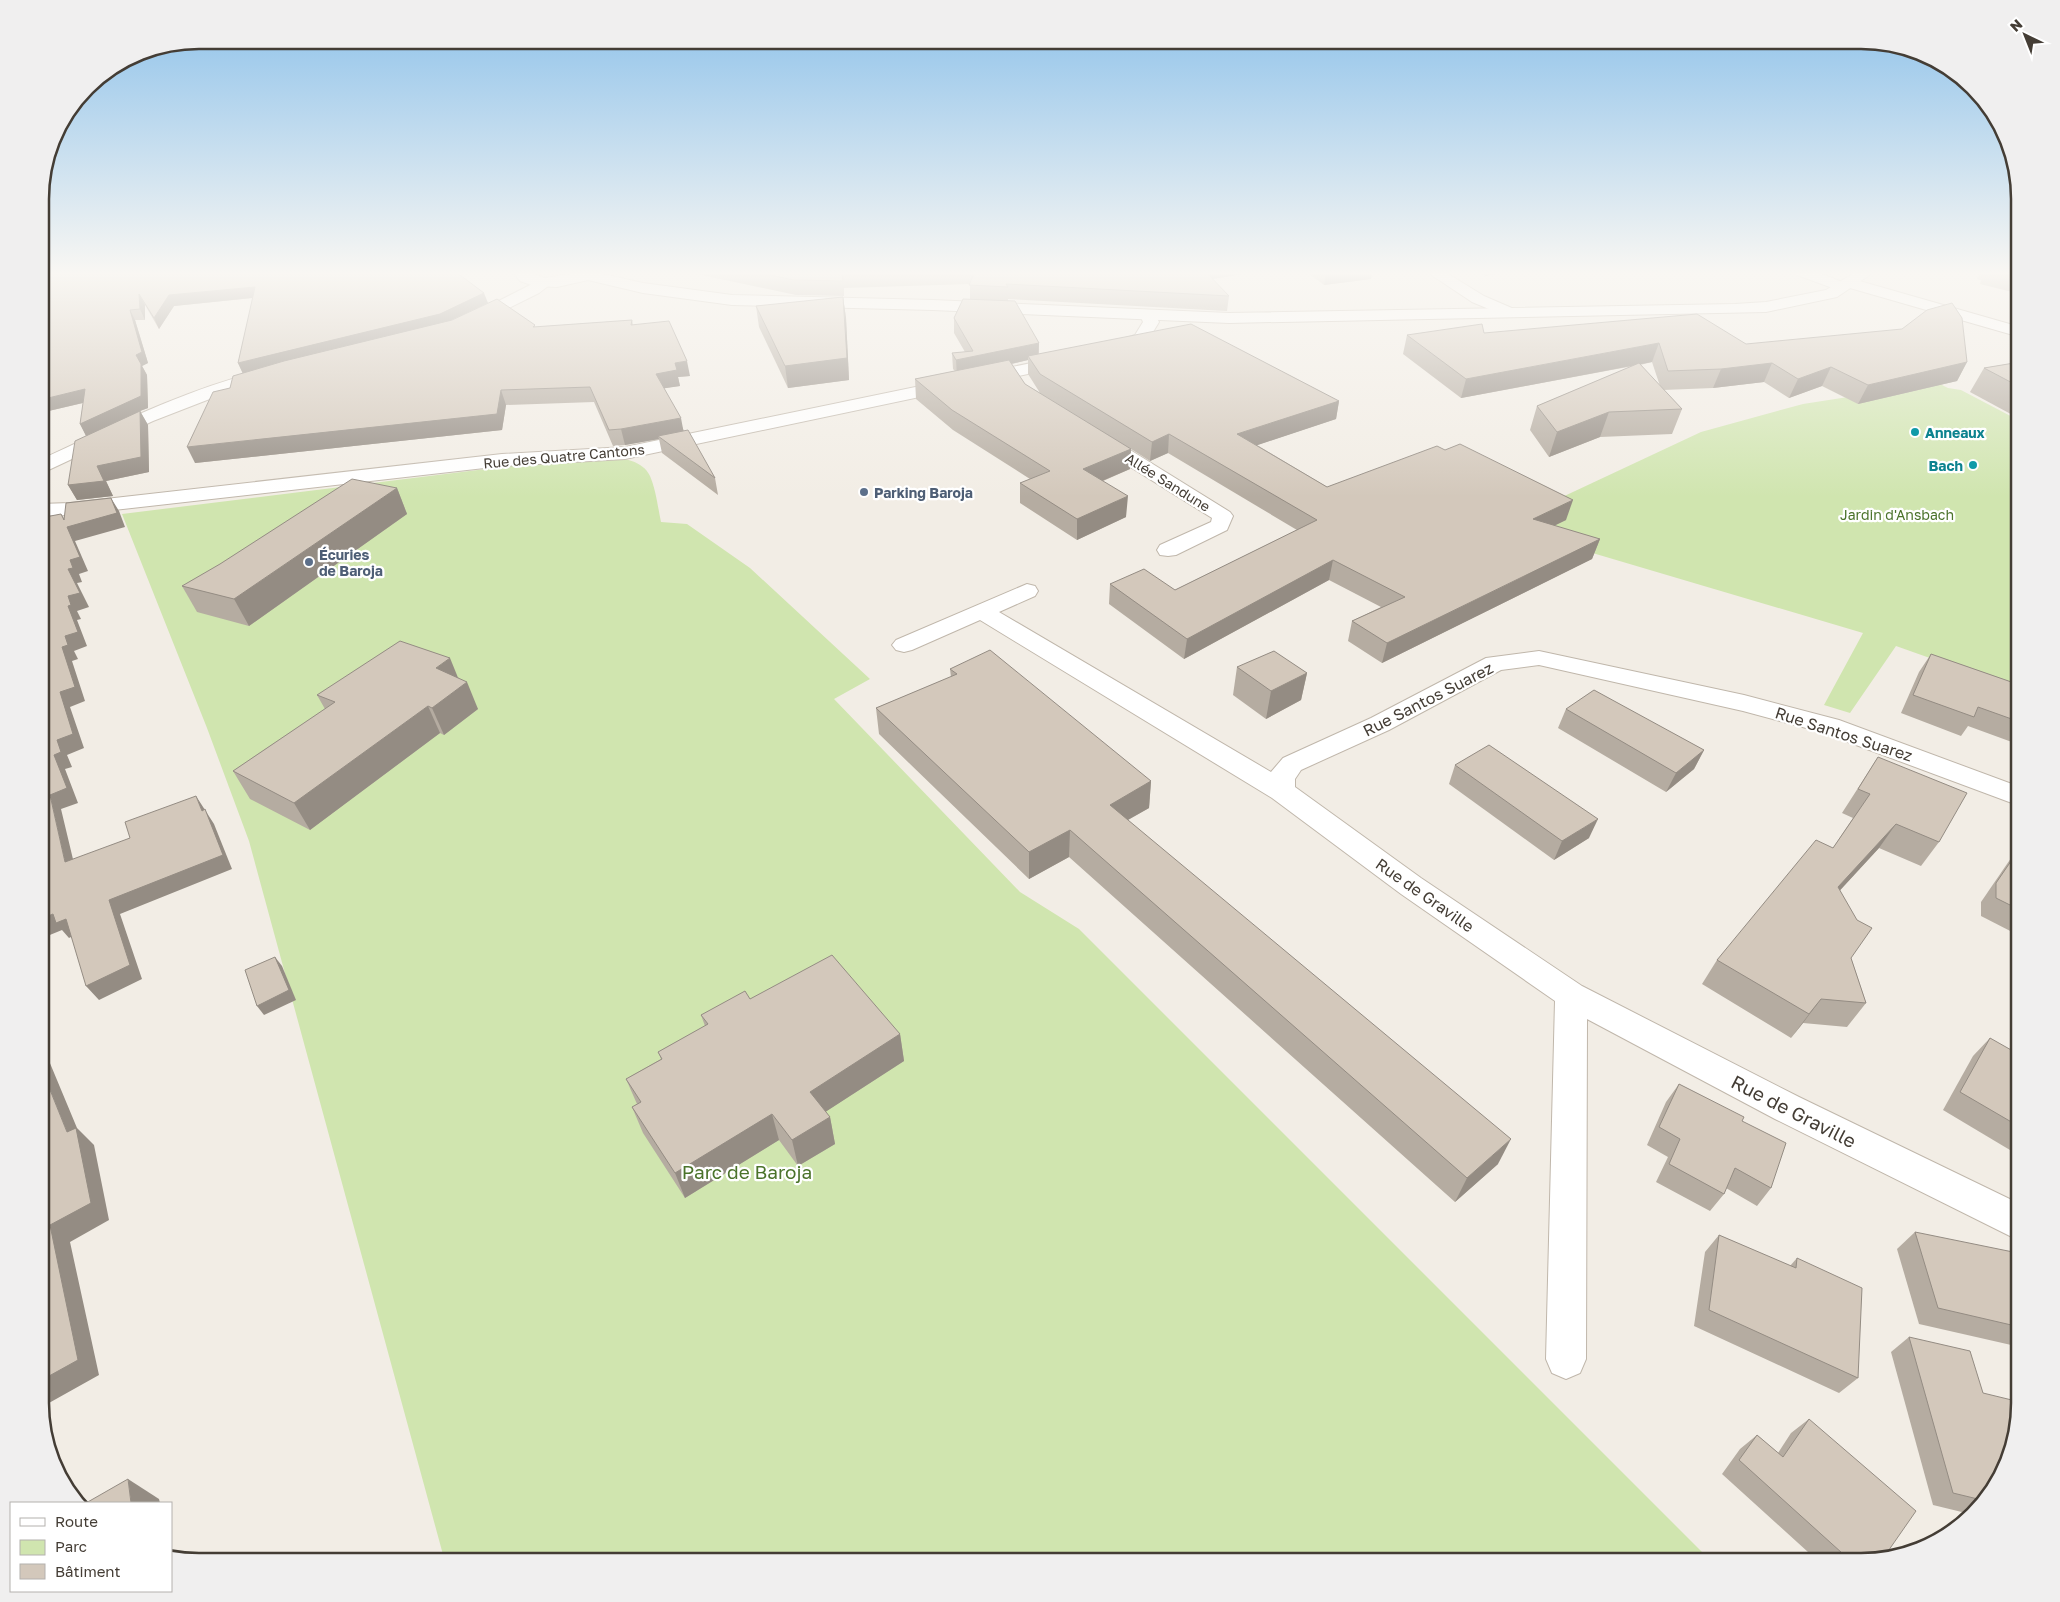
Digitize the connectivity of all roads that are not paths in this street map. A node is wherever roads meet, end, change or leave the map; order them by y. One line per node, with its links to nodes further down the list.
1 (1114, 347): 3 (street, Rue des Quatre Cantons)
2 (284, 370): 6 (street)
3 (1015, 371): 4 (street); 7 (street, Rue des Quatre Cantons)
4 (1028, 391)
5 (1082, 429): 8 (street, Allée Sandune)
6 (49, 464)
7 (49, 510)
8 (1168, 550)
9 (1027, 591): 10 (street)
10 (982, 611): 11 (street); 12 (street)
11 (904, 645)
12 (1282, 791): 13 (street, Rue Santos Suarez); 14 (street, Rue de Graville)
13 (2011, 794)
14 (1571, 995): 15 (street, Rue de Graville); 16 (street)
15 (2011, 1219)
16 (1566, 1359)

